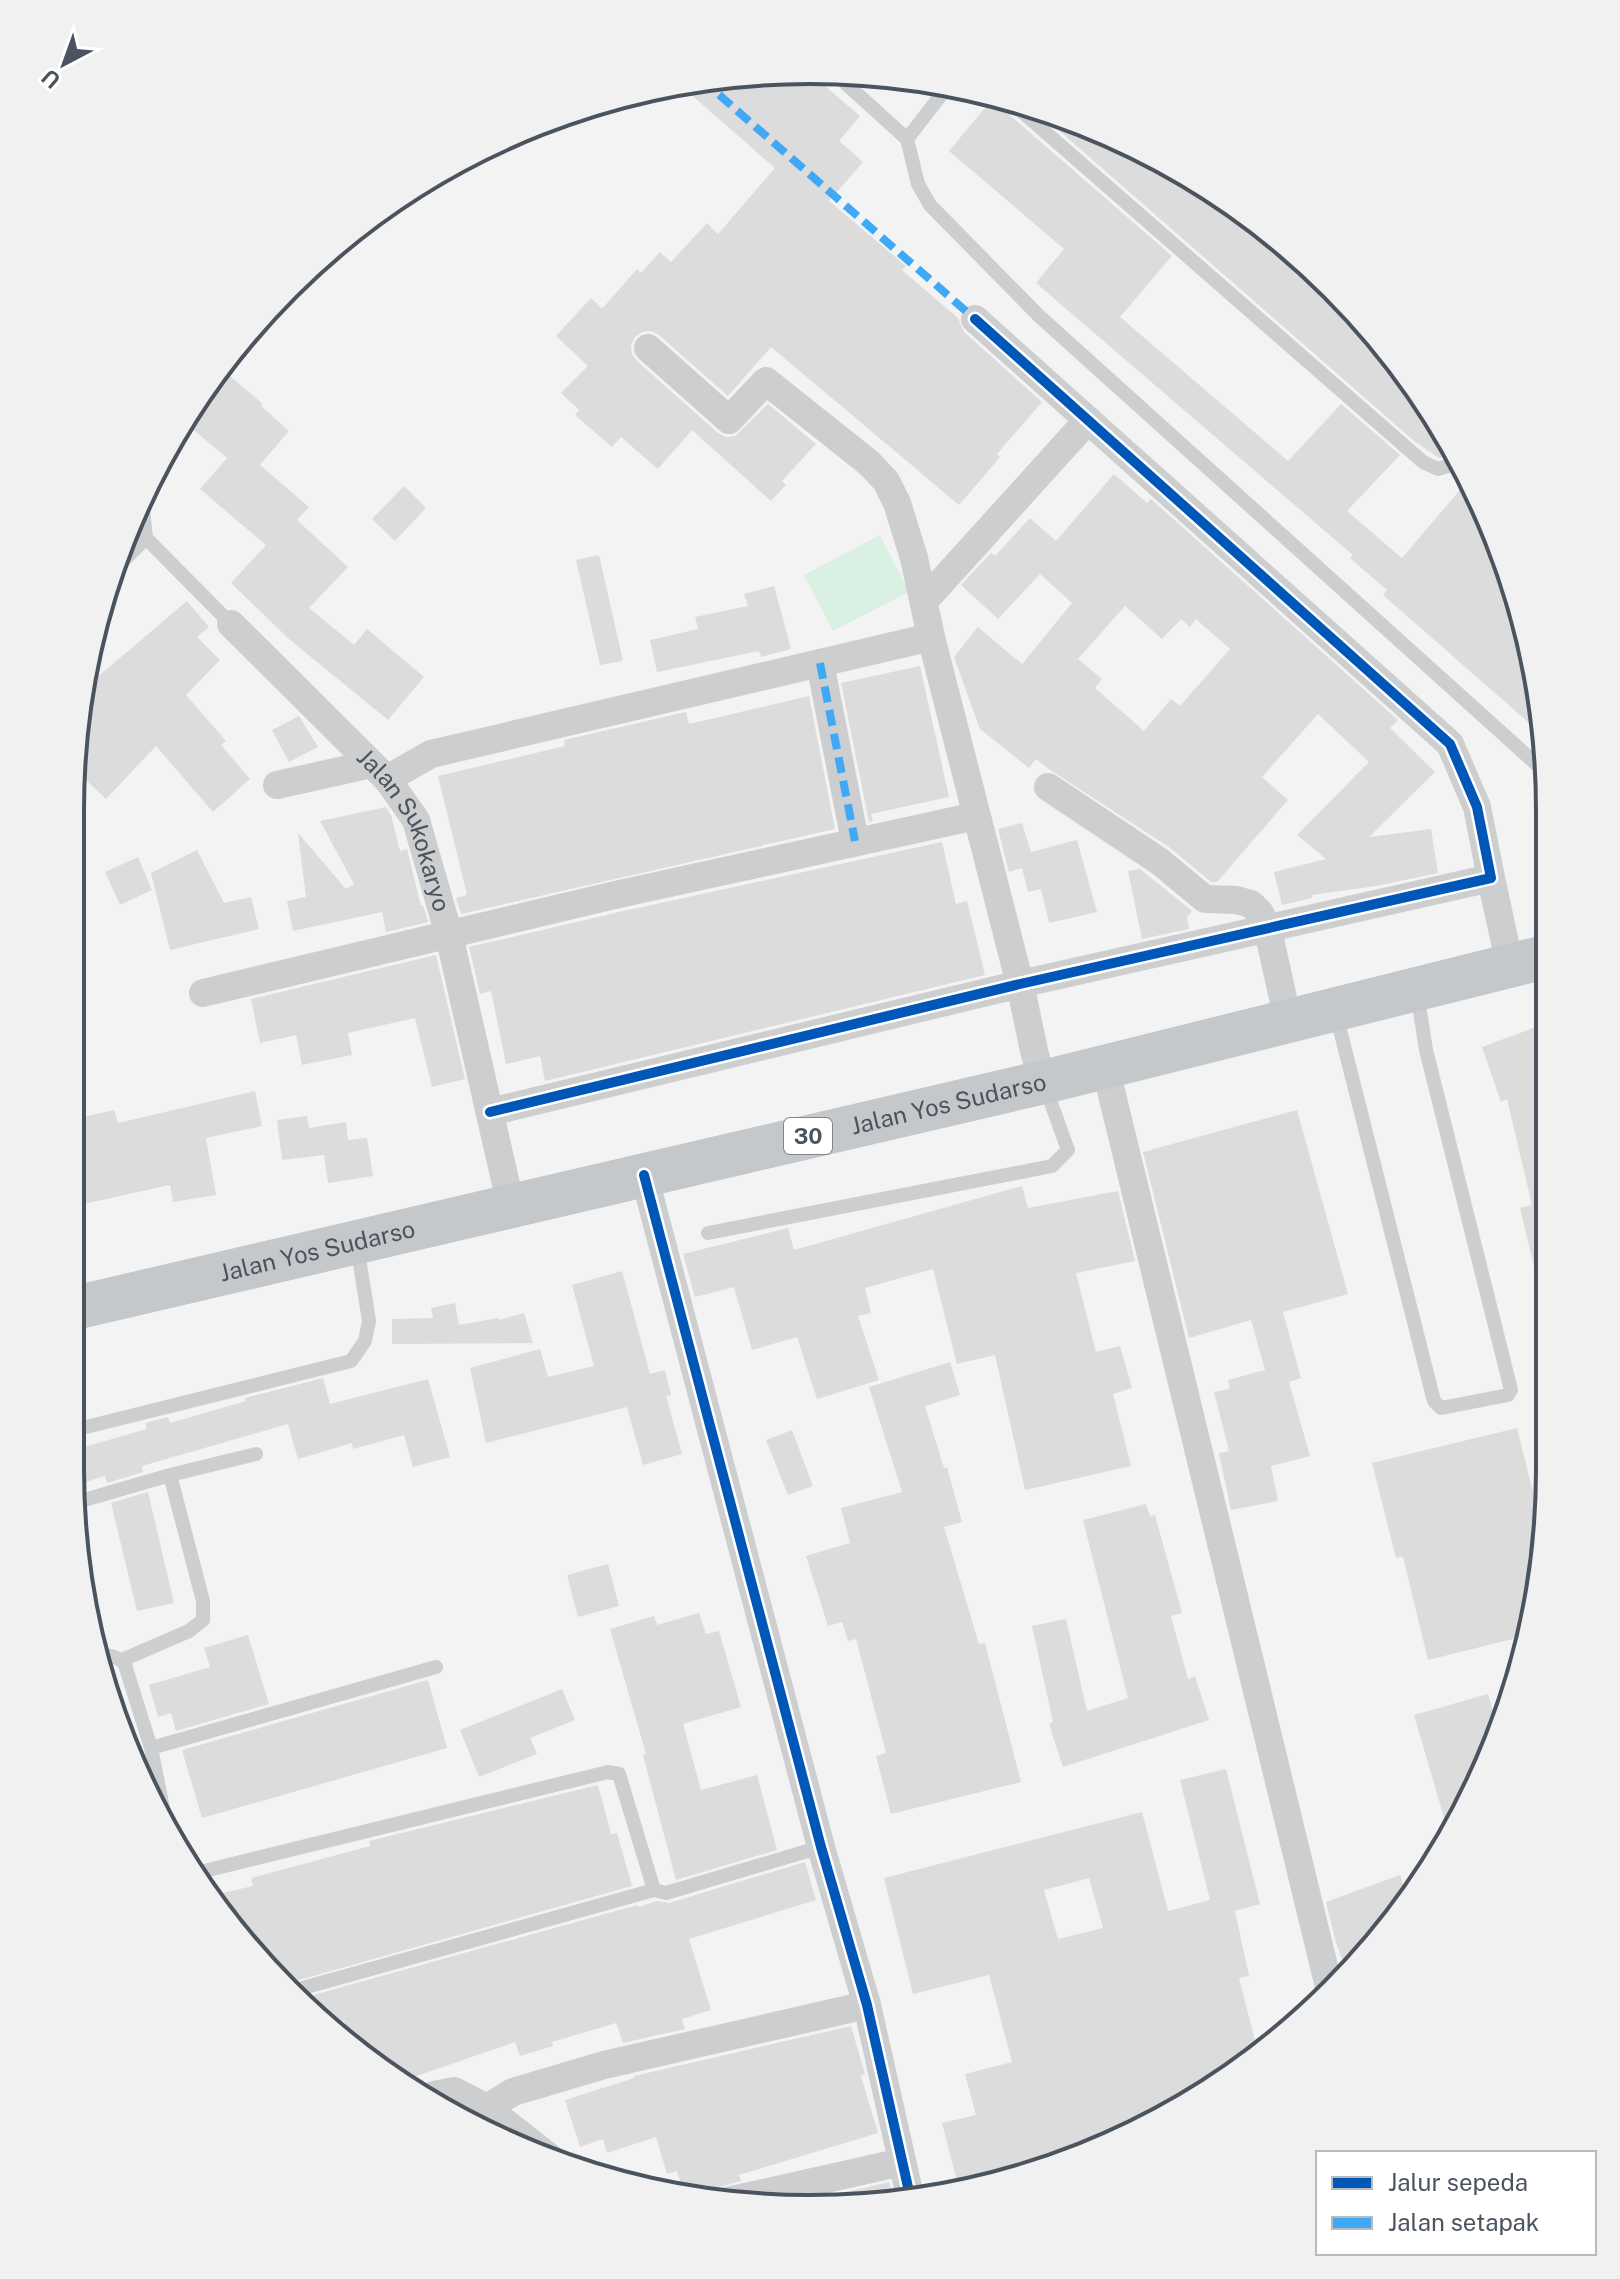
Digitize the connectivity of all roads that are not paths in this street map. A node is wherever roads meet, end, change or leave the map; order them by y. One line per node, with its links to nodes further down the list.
1 (848, 86): 4 (lane)
2 (940, 96): 4 (lane)
3 (1030, 119): 8 (lane)
4 (907, 139): 16 (lane)
5 (975, 319): 7 (street)
6 (648, 348): 12 (street)
7 (1088, 420): 12 (street); 22 (street)
8 (1449, 466)
9 (144, 521): 10 (lane)
10 (146, 538): 11 (lane); 13 (lane, Jalan Sukokaryo)
11 (132, 552)
12 (925, 600): 14 (street)
13 (231, 624): 17 (street, Jalan Sukokaryo)
14 (931, 637): 15 (street); 20 (street)
15 (820, 663): 17 (street); 21 (street)
16 (1534, 762)
17 (379, 772): 18 (street); 24 (street, Jalan Sukokaryo)
18 (277, 785)
19 (1048, 787): 23 (street)
20 (976, 816): 21 (street); 26 (street)
21 (855, 841): 24 (street)
22 (1491, 878): 23 (street); 25 (street)
23 (1268, 930): 26 (street); 30 (street)
24 (449, 935): 28 (street); 33 (street, Jalan Sukokaryo)
25 (1527, 962): 27 (highway, Jalan Yos Sudarso / 30)
26 (1020, 984): 32 (street); 33 (street)
27 (1416, 989): 29 (highway, Jalan Yos Sudarso / 30); 29 (lane)
28 (203, 993)
29 (1335, 1009): 30 (highway, Jalan Yos Sudarso / 30)
30 (1288, 1021): 31 (highway, Jalan Yos Sudarso / 30)
31 (1105, 1066): 32 (highway, Jalan Yos Sudarso / 30); 51 (street)
32 (1044, 1082): 34 (highway, Jalan Yos Sudarso / 30); 36 (lane)
33 (490, 1112): 35 (street, Jalan Sukokaryo)
34 (644, 1175): 35 (highway, Jalan Yos Sudarso / 30); 48 (street)
35 (511, 1206): 37 (highway, Jalan Yos Sudarso / 30)
36 (708, 1233)
37 (356, 1241): 38 (highway, Jalan Yos Sudarso / 30); 39 (lane)
38 (84, 1306)
39 (84, 1428)
40 (256, 1454): 41 (lane)
41 (170, 1475): 42 (lane); 44 (lane)
42 (85, 1500)
43 (109, 1657): 44 (lane)
44 (122, 1660): 46 (lane)
45 (436, 1667): 46 (lane)
46 (151, 1748): 47 (lane)
47 (160, 1791)
48 (821, 1847): 50 (lane); 53 (street)
49 (205, 1871): 50 (lane)
50 (654, 1890): 52 (lane)
51 (1327, 1978)
52 (303, 1988)
53 (867, 2005): 55 (street); 57 (street)
54 (440, 2094): 55 (street)
55 (487, 2108): 56 (street)
56 (521, 2135)
57 (902, 2162): 58 (street); 59 (street)
58 (908, 2188)
59 (763, 2193)

